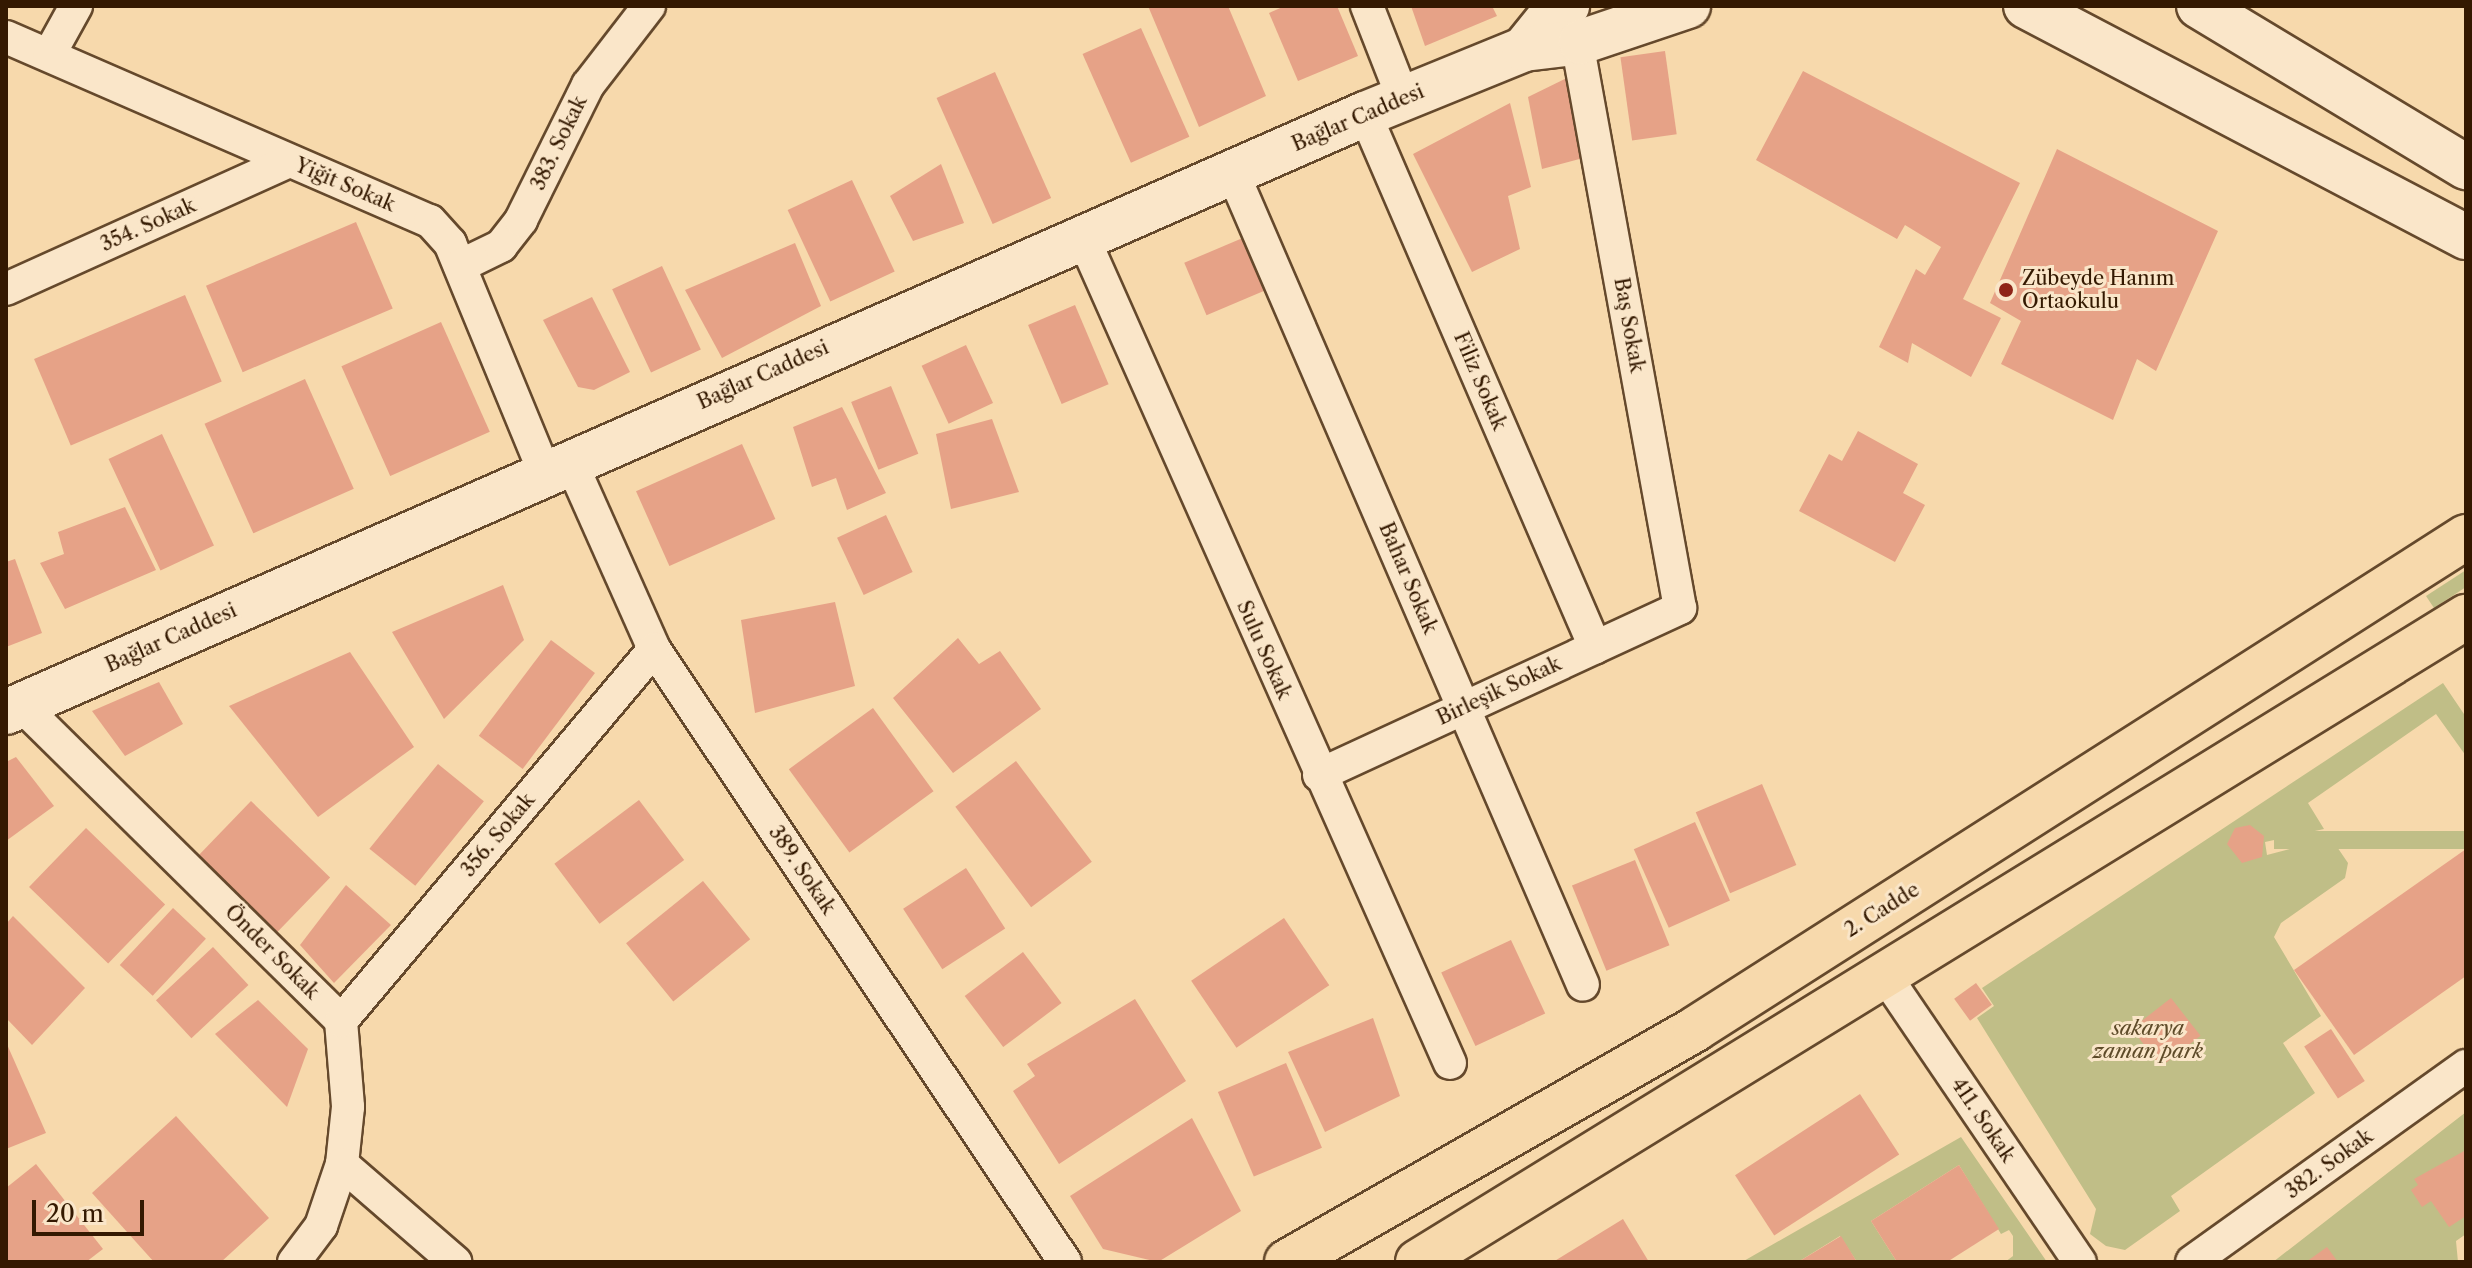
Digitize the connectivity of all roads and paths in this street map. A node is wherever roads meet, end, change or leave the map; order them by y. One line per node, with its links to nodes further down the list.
1 (76, 6): 9 (street)
2 (649, 6): 16 (street, 383. Sokak)
3 (1367, 6): 10 (street, Filiz Sokak)
4 (1688, 6): 7 (street, Bağlar Caddesi)
5 (2026, 6): 15 (street)
6 (2199, 6): 12 (street)
7 (1572, 24): 10 (street, Bağlar Caddesi); 20 (street, Baş Sokak)
8 (6, 37): 9 (street, Yiğit Sokak)
9 (49, 55): 11 (street, Yiğit Sokak)
10 (1384, 106): 13 (street, Bağlar Caddesi); 24 (street, Filiz Sokak)
11 (289, 161): 16 (street, Yiğit Sokak); 17 (street, 354. Sokak)
12 (2466, 167)
13 (1232, 171): 14 (street, Bağlar Caddesi); 27 (street, Bahar Sokak)
14 (1082, 235): 18 (street, Bağlar Caddesi); 28 (street, Sulu Sokak)
15 (2466, 237)
16 (460, 266): 18 (street, Yiğit Sokak)
17 (6, 289)
18 (557, 465): 25 (street, 389. Sokak); 26 (street, Bağlar Caddesi)
19 (2459, 538): 38 (main road, 2. Cadde)
20 (1680, 608): 24 (street, Birleşik Sokak)
21 (2466, 617): 23 (main road)
22 (2466, 624): 23 (main road)
23 (2423, 642): 29 (main road)
24 (1595, 647): 27 (street, Birleşik Sokak)
25 (654, 649): 31 (street, 356. Sokak); 37 (street, 389. Sokak)
26 (14, 708): 31 (street, Önder Sokak)
27 (1464, 708): 28 (street, Birleşik Sokak); 30 (street, Bahar Sokak)
28 (1319, 775): 32 (street, Sulu Sokak)
29 (1886, 977): 39 (main road); 40 (street, 411. Sokak)
30 (1583, 985)
31 (341, 1021): 34 (street)
32 (1450, 1063)
33 (2466, 1066): 41 (street, 382. Sokak)
34 (342, 1164): 35 (street); 36 (street)
35 (294, 1262)
36 (455, 1262)
37 (1065, 1262)
38 (1287, 1262)
39 (1418, 1262)
40 (2080, 1262)
41 (2192, 1262)

